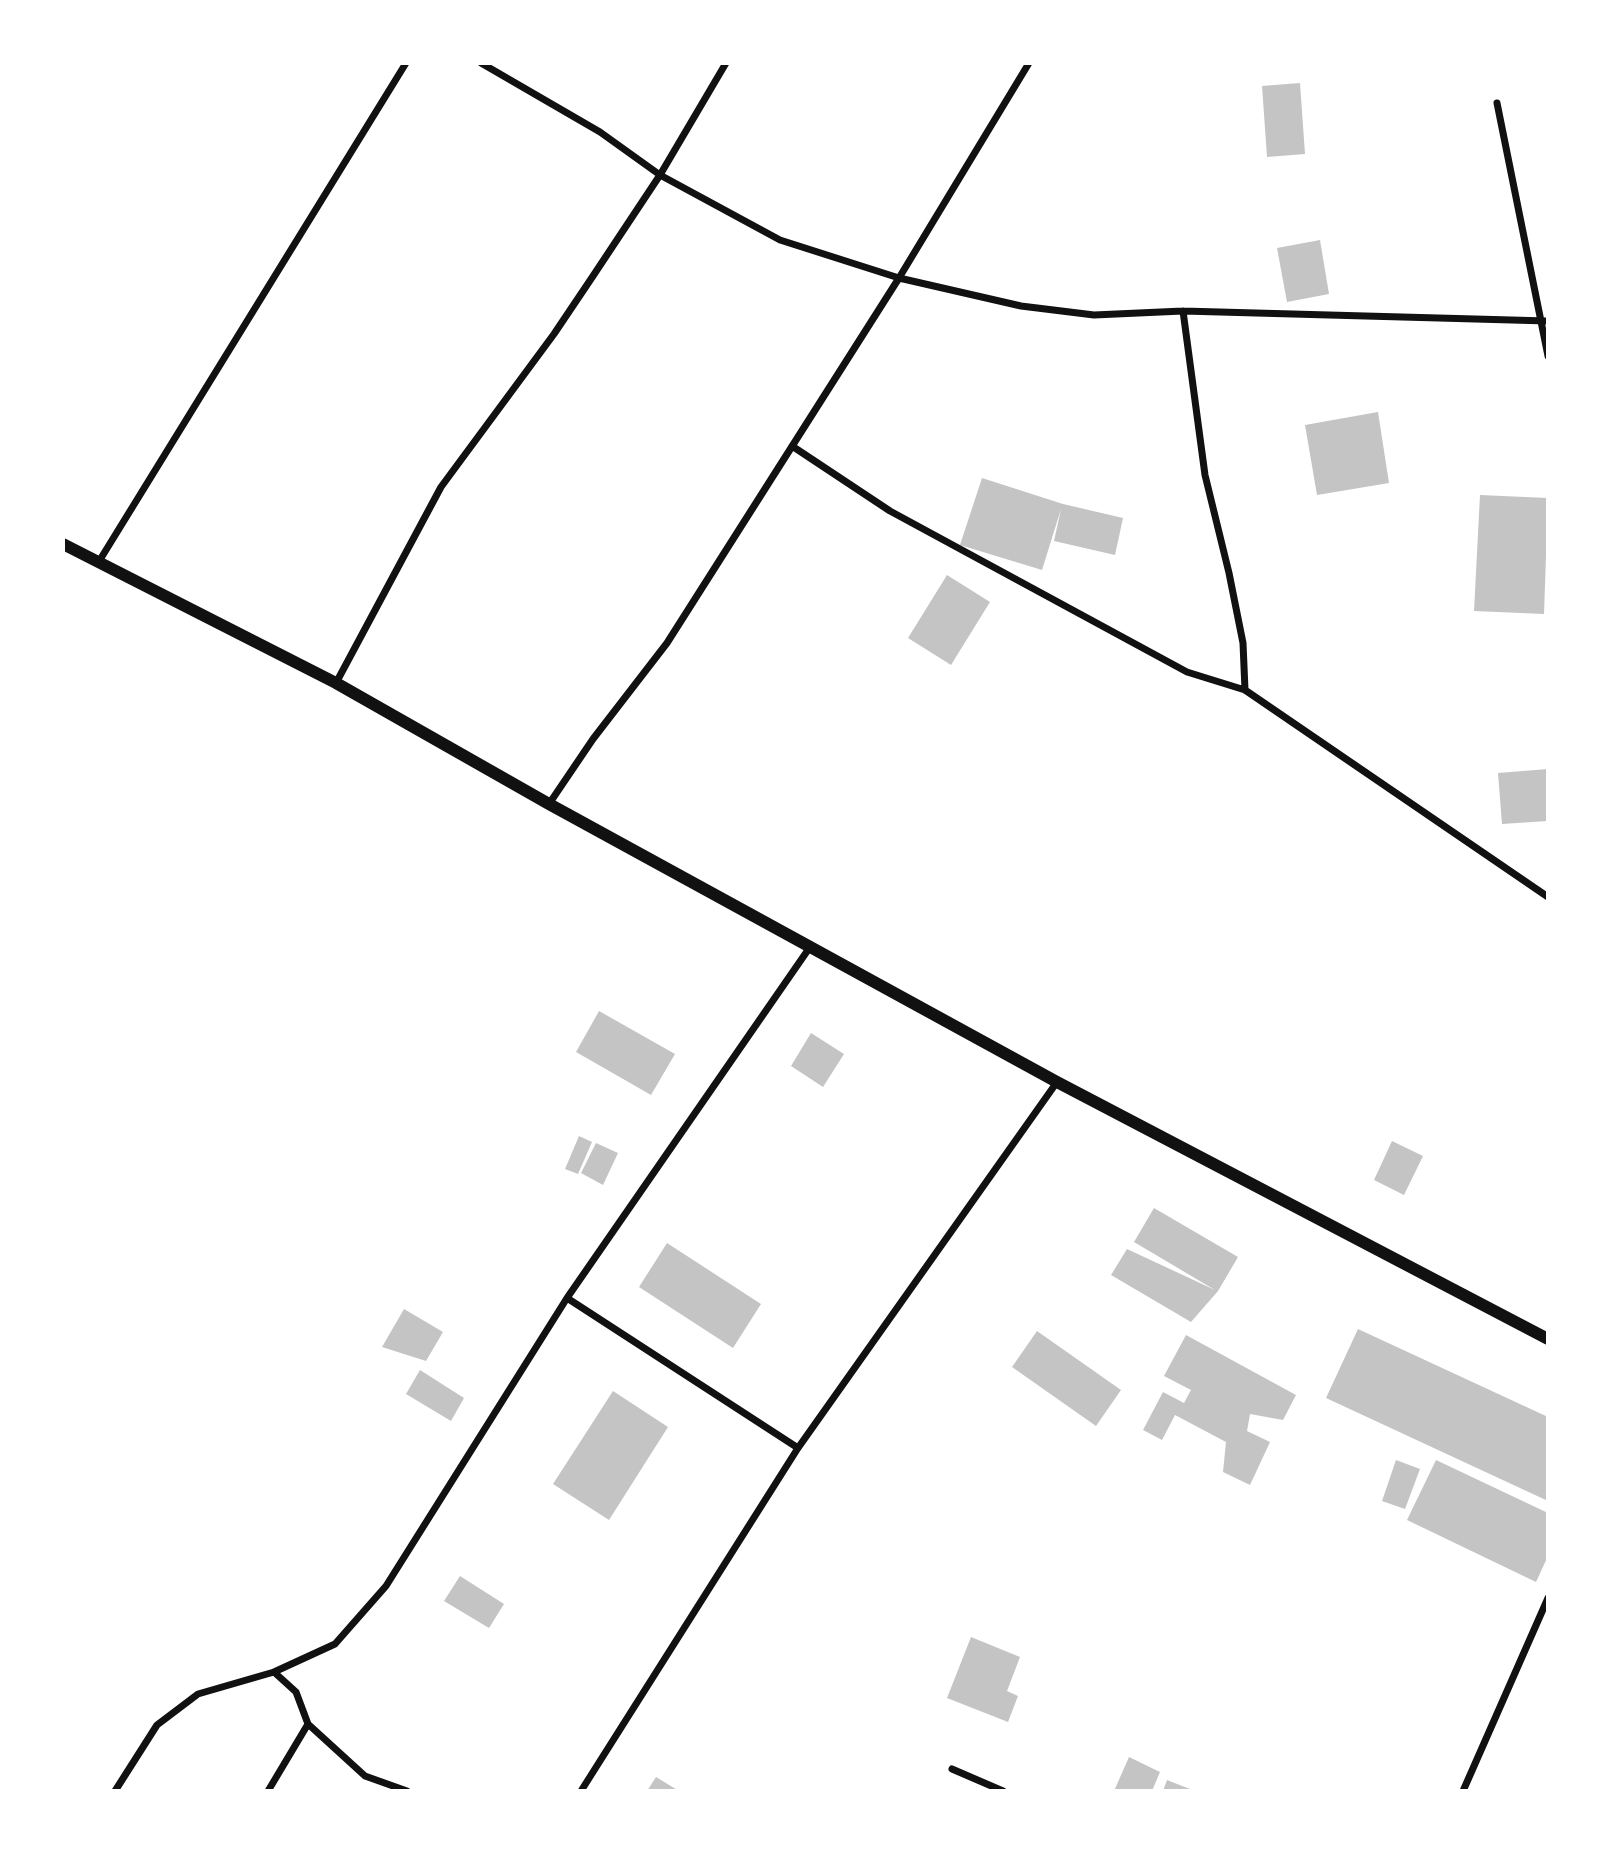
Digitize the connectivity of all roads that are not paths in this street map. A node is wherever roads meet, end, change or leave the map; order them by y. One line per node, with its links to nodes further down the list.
1 (405, 63): 13 (street)
2 (481, 63): 6 (street)
3 (726, 63): 6 (street)
4 (1029, 63): 7 (street)
5 (1497, 103): 9 (street)
6 (660, 175): 7 (street); 14 (street)
7 (900, 278): 8 (street); 11 (street)
8 (1183, 311): 9 (street); 15 (street)
9 (1544, 321): 10 (street)
10 (1548, 356)
11 (792, 446): 15 (street); 16 (street)
12 (63, 544): 13 (street)
13 (98, 563): 14 (street)
14 (336, 683): 16 (street)
15 (1245, 691): 17 (street)
16 (548, 804): 18 (street)
17 (1548, 897)
18 (810, 947): 19 (street); 20 (street)
19 (1057, 1082): 21 (street); 22 (street)
20 (567, 1298): 22 (street); 24 (street)
21 (1548, 1339)
22 (798, 1448): 30 (street)
23 (1548, 1598): 32 (street)
24 (274, 1672): 25 (street); 27 (street)
25 (309, 1724): 28 (street); 29 (street)
26 (952, 1769): 31 (street)
27 (115, 1791)
28 (268, 1791)
29 (407, 1791)
30 (581, 1791)
31 (1003, 1791)
32 (1463, 1791)

